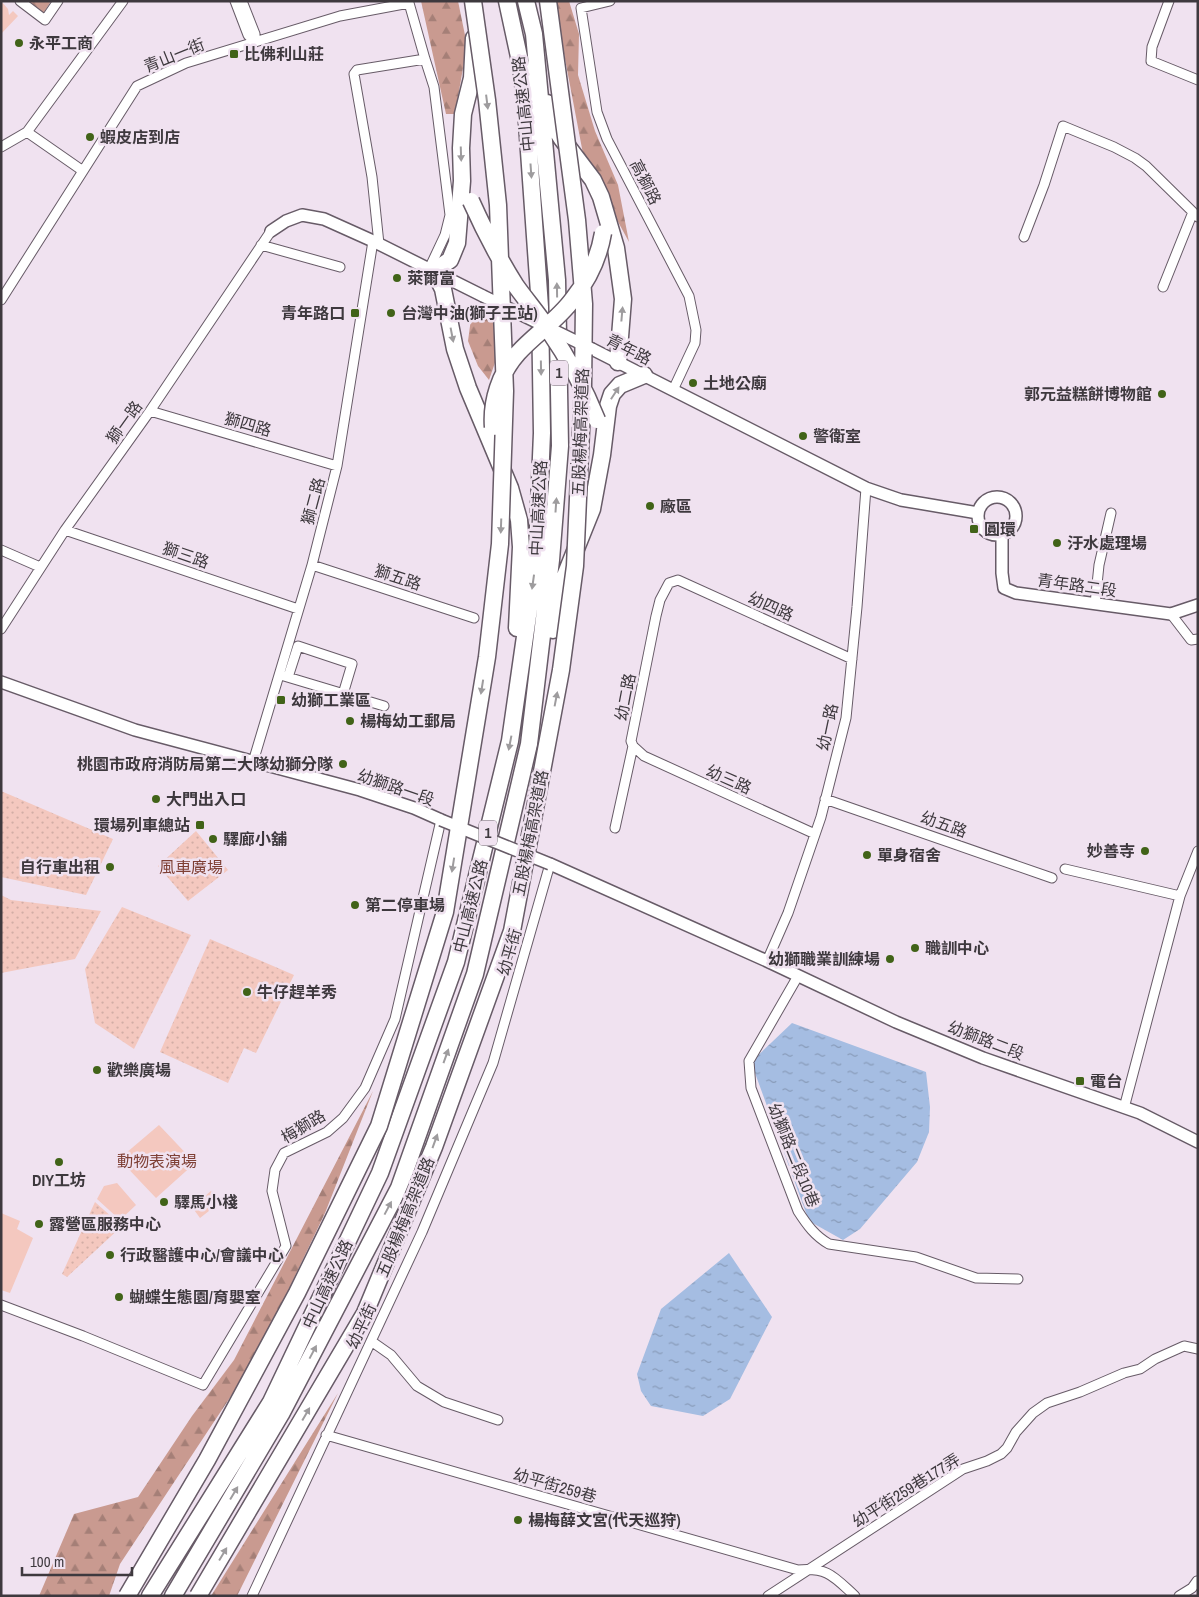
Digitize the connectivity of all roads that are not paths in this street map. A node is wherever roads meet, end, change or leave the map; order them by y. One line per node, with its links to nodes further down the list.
1 (20, 1): 2 (street)
2 (58, 1)
3 (122, 1): 17 (street)
4 (235, 1): 14 (street)
5 (242, 1): 14 (street)
6 (472, 1): 20 (highway, one-way to 20); 85 (highway, 1, one-way to 85, bridge)
7 (507, 1): 60 (highway, 中山高速公路 / 1, one-way to 60)
8 (526, 1): 13 (highway, 中山高速公路 / 1)
9 (548, 1): 88 (highway, 五股楊梅高架道路 / 1, one-way to 9, bridge)
10 (610, 1): 34 (street, 高獅路)
11 (1169, 1): 16 (street)
12 (374, 5): 14 (street, 青山一街); 15 (street, 青山一街)
13 (534, 34): 21 (highway); 61 (highway, 中山高速公路 / 1, one-way to 13)
14 (254, 42): 19 (street, 青山一街)
15 (425, 59): 25 (street, 獅二路); 28 (street)
16 (1198, 80)
17 (27, 132): 18 (street); 19 (street)
18 (1, 147)
19 (83, 171): 30 (street, 青山一街)
20 (462, 181): 28 (highway); 31 (highway, bridge)
21 (606, 212): 31 (highway, bridge); 32 (highway, one-way to 21)
22 (1195, 214): 24 (street); 29 (street)
23 (270, 232): 25 (street, 青年路); 26 (street, 獅一路)
24 (1024, 237)
25 (376, 242): 28 (street, 青年路); 38 (street, 獅二路)
26 (262, 245): 27 (street); 35 (street, 獅一路)
27 (340, 267)
28 (432, 270): 31 (street, 青年路, bridge); 36 (highway, one-way to 36)
29 (1163, 287)
30 (1, 300)
31 (547, 327): 32 (street, 青年路, bridge); 36 (highway, bridge); 37 (highway, bridge)
32 (618, 362): 33 (street, 青年路)
33 (644, 375): 34 (street, 青年路); 37 (highway, one-way to 33)
34 (673, 390): 39 (street, 青年路)
35 (150, 411): 38 (street, 獅四路); 42 (street, 獅一路)
36 (494, 450): 60 (highway)
37 (602, 455): 61 (highway)
38 (337, 466): 45 (street, 獅二路)
39 (866, 488): 40 (street, 青年路); 55 (street, 幼一路)
40 (978, 513): 43 (street); 43 (street)
41 (1111, 513): 48 (street)
42 (65, 530): 46 (street, 獅一路); 50 (street, 獅三路)
43 (1002, 534): 48 (street, 青年路二段)
44 (1, 550): 46 (street)
45 (312, 565): 50 (street, 獅二路); 52 (street, 獅五路)
46 (40, 567): 53 (street, 獅一路)
47 (678, 580): 55 (street, 幼四路); 62 (street, 幼二路)
48 (1095, 604): 51 (street, 青年路二段)
49 (1198, 605): 51 (street, 青年路二段)
50 (298, 609): 56 (street, 獅二路)
51 (1172, 614): 54 (street)
52 (474, 618)
53 (1, 630)
54 (1198, 639)
55 (852, 659): 64 (street, 幼一路)
56 (284, 675): 58 (street); 58 (street); 63 (street, 獅二路)
57 (1, 682): 63 (street, 幼獅路一段)
58 (344, 694): 59 (street)
59 (384, 706)
60 (513, 721): 86 (highway, 中山高速公路 / 1, one-way to 86)
61 (529, 744): 87 (highway, 中山高速公路 / 1, one-way to 61)
62 (633, 746): 66 (street, 幼二路); 67 (street, 幼三路)
63 (253, 762): 65 (street, 幼獅路一段)
64 (825, 799): 67 (street, 幼一路); 71 (street, 幼五路)
65 (440, 820): 69 (street, 幼獅路一段, bridge); 78 (street, 梅獅路)
66 (615, 828)
67 (815, 834): 73 (street, 幼一路)
68 (1198, 851): 72 (street)
69 (550, 864): 73 (street, 幼獅路一段); 79 (street, 幼平街)
70 (1065, 869): 72 (street)
71 (1052, 878)
72 (1180, 896): 75 (street)
73 (767, 961): 74 (street, 幼獅路二段)
74 (798, 976): 75 (street, 幼獅路二段); 77 (street, 幼獅路二段10巷)
75 (1124, 1108): 76 (street, 幼獅路二段)
76 (1198, 1142)
77 (1018, 1279)
78 (1, 1306)
79 (371, 1341): 81 (street); 82 (street, 幼平街)
80 (1198, 1349): 83 (street, 幼平街259巷177弄)
81 (498, 1420)
82 (326, 1435): 83 (street, 幼平街259巷); 89 (street, 幼平街)
83 (811, 1568): 90 (street, 幼平街259巷177弄); 91 (street, 幼平街259巷)
84 (1197, 1581): 92 (street)
85 (127, 1596)
86 (150, 1596)
87 (173, 1596)
88 (198, 1596)
89 (252, 1596)
90 (768, 1596)
91 (855, 1596)
92 (1179, 1596)

